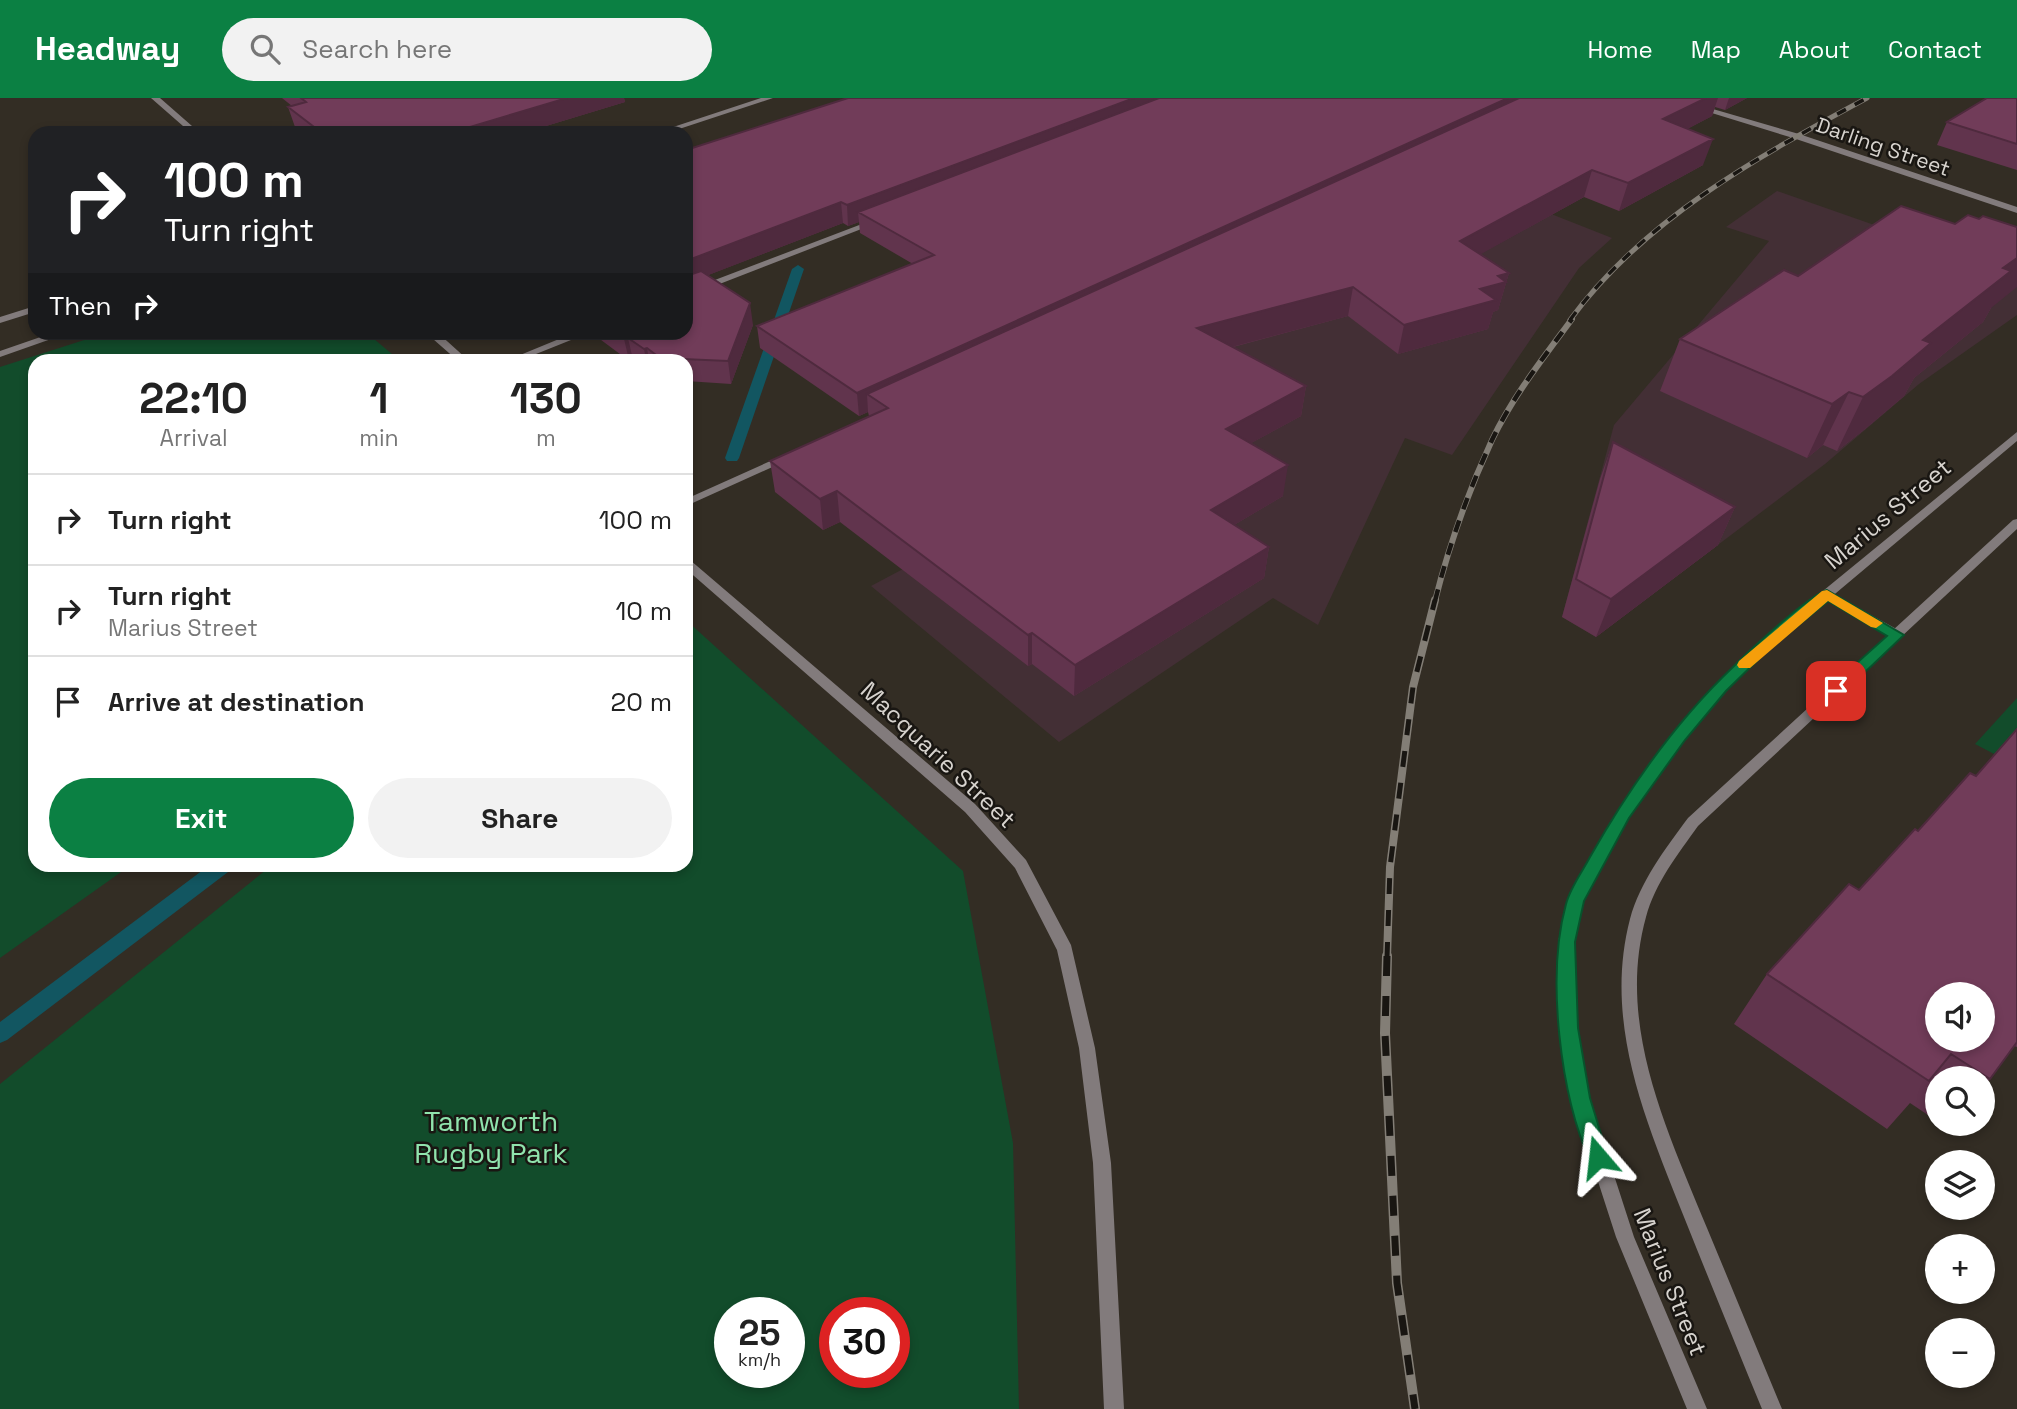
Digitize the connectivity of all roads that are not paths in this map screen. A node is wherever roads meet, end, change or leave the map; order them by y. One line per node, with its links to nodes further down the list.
1 (155, 98): 4 (street)
2 (769, 98): 5 (street)
3 (1667, 99): 6 (street, Darling Street)
4 (188, 126)
5 (681, 126)
6 (2017, 212)
7 (891, 216): 8 (street)
8 (693, 291)
9 (28, 311): 10 (street)
10 (0, 320)
11 (42, 340): 14 (street)
12 (439, 340): 15 (street)
13 (565, 340): 16 (street)
14 (0, 354)
15 (456, 354)
16 (529, 354)
17 (2015, 440): 22 (street, Marius Street)
18 (799, 451): 19 (street)
19 (693, 500)
20 (2017, 523): 23 (street, Marius Street)
21 (693, 569): 24 (street, Macquarie Street)
22 (1827, 595): 23 (street); 25 (street, Marius Street)
23 (1897, 635): 26 (street, Marius Street)
24 (1114, 1409)
25 (1697, 1409)
26 (1772, 1409)

